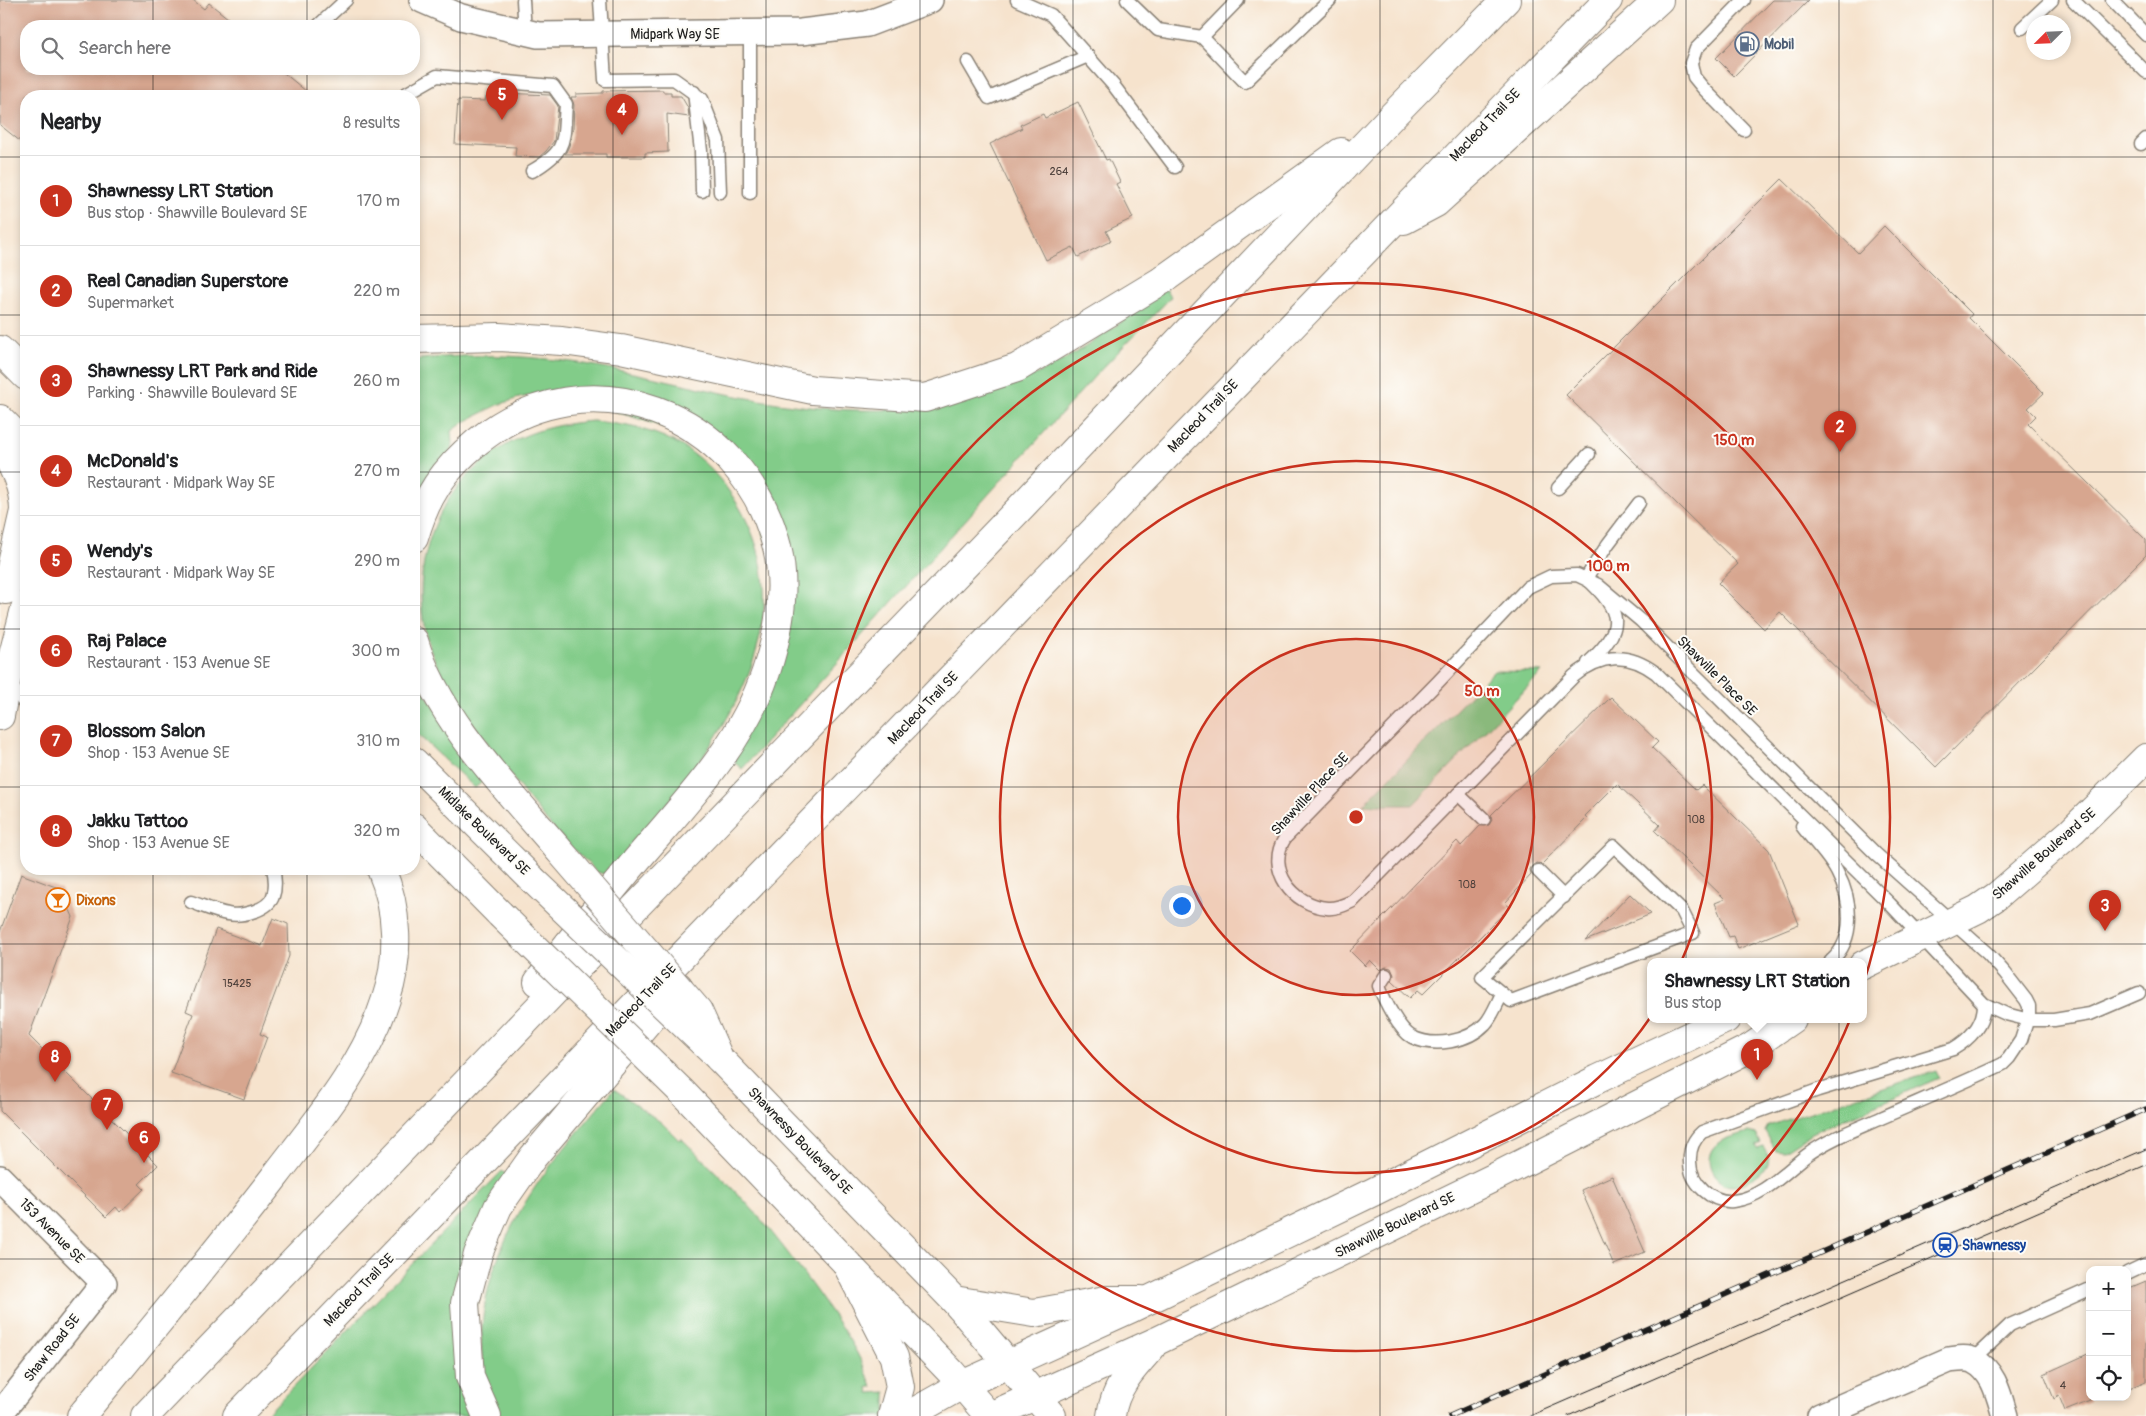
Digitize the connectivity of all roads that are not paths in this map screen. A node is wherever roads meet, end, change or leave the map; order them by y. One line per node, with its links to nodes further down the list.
1 (346, 0): 17 (lane)
2 (422, 0): 19 (street, Midpark Way SE)
3 (523, 0): 19 (lane)
4 (600, 0): 21 (lane)
5 (930, 0): 20 (street, Midpark Way SE)
6 (1017, 0): 24 (lane)
7 (1127, 0): 23 (lane)
8 (1238, 0): 23 (lane)
9 (1330, 0): 23 (lane)
10 (1506, 0): 29 (main road)
11 (1608, 0): 36 (main road, Macleod Trail SE)
12 (1659, 0): 36 (main road)
13 (1744, 0): 30 (lane)
14 (2052, 0): 18 (lane)
15 (2073, 0): 26 (lane)
16 (2112, 0): 22 (lane)
17 (324, 20)
18 (2022, 28)
19 (525, 33): 21 (street, Midpark Way SE)
20 (750, 33): 21 (street, Midpark Way SE); 35 (lane)
21 (602, 34): 28 (lane)
22 (2146, 34)
23 (1202, 37)
24 (1088, 56): 25 (lane); 31 (lane)
25 (968, 62)
26 (2146, 72)
27 (412, 90): 32 (lane)
28 (694, 91): 33 (lane); 34 (lane)
29 (1394, 115): 37 (main road); 82 (main road)
30 (1744, 130)
31 (1175, 167)
32 (532, 171)
33 (702, 191)
34 (720, 192)
35 (750, 193)
36 (1381, 232): 71 (main road, Macleod Trail SE)
37 (420, 339)
38 (0, 350): 39 (main road)
39 (20, 370)
40 (0, 419): 41 (main road)
41 (20, 439)
42 (0, 443): 44 (main road)
43 (1589, 454): 45 (lane)
44 (20, 485)
45 (1558, 488)
46 (1639, 503): 49 (lane)
47 (420, 516): 82 (main road)
48 (20, 560): 51 (main road)
49 (1586, 578): 53 (lane); 60 (lane, Shawville Place SE); 69 (lane, Shawville Place SE)
50 (20, 590): 51 (main road)
51 (16, 610): 54 (main road)
52 (420, 658): 81 (main road, bridge)
53 (1574, 676): 59 (lane, Shawville Place SE); 60 (lane, Shawville Place SE)
54 (7, 678): 55 (lane); 56 (main road)
55 (20, 697)
56 (0, 716)
57 (2146, 758): 69 (main road, Shawville Boulevard SE)
58 (420, 768): 66 (main road, Midlake Boulevard SE)
59 (1768, 783): 70 (lane, Shawville Place SE); 72 (lane)
60 (1458, 794): 61 (lane)
61 (1484, 819)
62 (420, 834): 85 (main road, bridge)
63 (1538, 871): 67 (lane)
64 (275, 875): 68 (lane)
65 (383, 875): 98 (main road)
66 (532, 879): 81 (main road, Shawnessy Boulevard SE, bridge)
67 (1564, 897): 76 (lane); 76 (lane)
68 (191, 902)
69 (1951, 922): 70 (main road, Shawville Boulevard SE); 78 (lane, Shawville Place SE)
70 (1921, 936): 73 (main road, Shawville Boulevard SE); 77 (lane, Shawville Place SE)
71 (690, 949): 100 (main road, Macleod Trail SE); 101 (main road)
72 (1834, 958)
73 (1867, 964)
74 (1386, 976): 76 (lane)
75 (2139, 993): 78 (lane)
76 (1502, 994)
77 (1984, 1004): 78 (lane); 78 (lane)
78 (2029, 1020)
79 (1717, 1023): 90 (main road)
80 (1786, 1023): 91 (main road, Shawville Boulevard SE)
81 (720, 1058): 89 (main road, Shawnessy Boulevard SE)
82 (424, 1126): 99 (main road)
83 (0, 1180): 87 (street, 153 Avenue SE)
84 (2146, 1264): 86 (lane)
85 (847, 1265): 94 (main road); 102 (main road)
86 (2131, 1271)
87 (104, 1283): 96 (street, Shaw Road SE)
88 (2086, 1291): 92 (lane)
89 (954, 1300): 90 (main road); 93 (main road, Shawnessy Boulevard SE)
90 (1147, 1300): 93 (main road)
91 (1157, 1341): 95 (main road, Shawville Boulevard SE); 106 (main road)
92 (1973, 1360): 97 (street); 107 (street)
93 (1009, 1364): 94 (main road); 95 (main road, Shawnessy Boulevard SE)
94 (962, 1385): 103 (main road); 104 (main road)
95 (1035, 1395): 104 (main road, Shawville Boulevard SE); 105 (main road, Shawnessy Boulevard SE)
96 (0, 1414)
97 (1830, 1414)
98 (81, 1416)
99 (145, 1416)
100 (237, 1416)
101 (487, 1416)
102 (892, 1416)
103 (907, 1416)
104 (989, 1416)
105 (1052, 1416)
106 (1111, 1416)
107 (2005, 1416)

